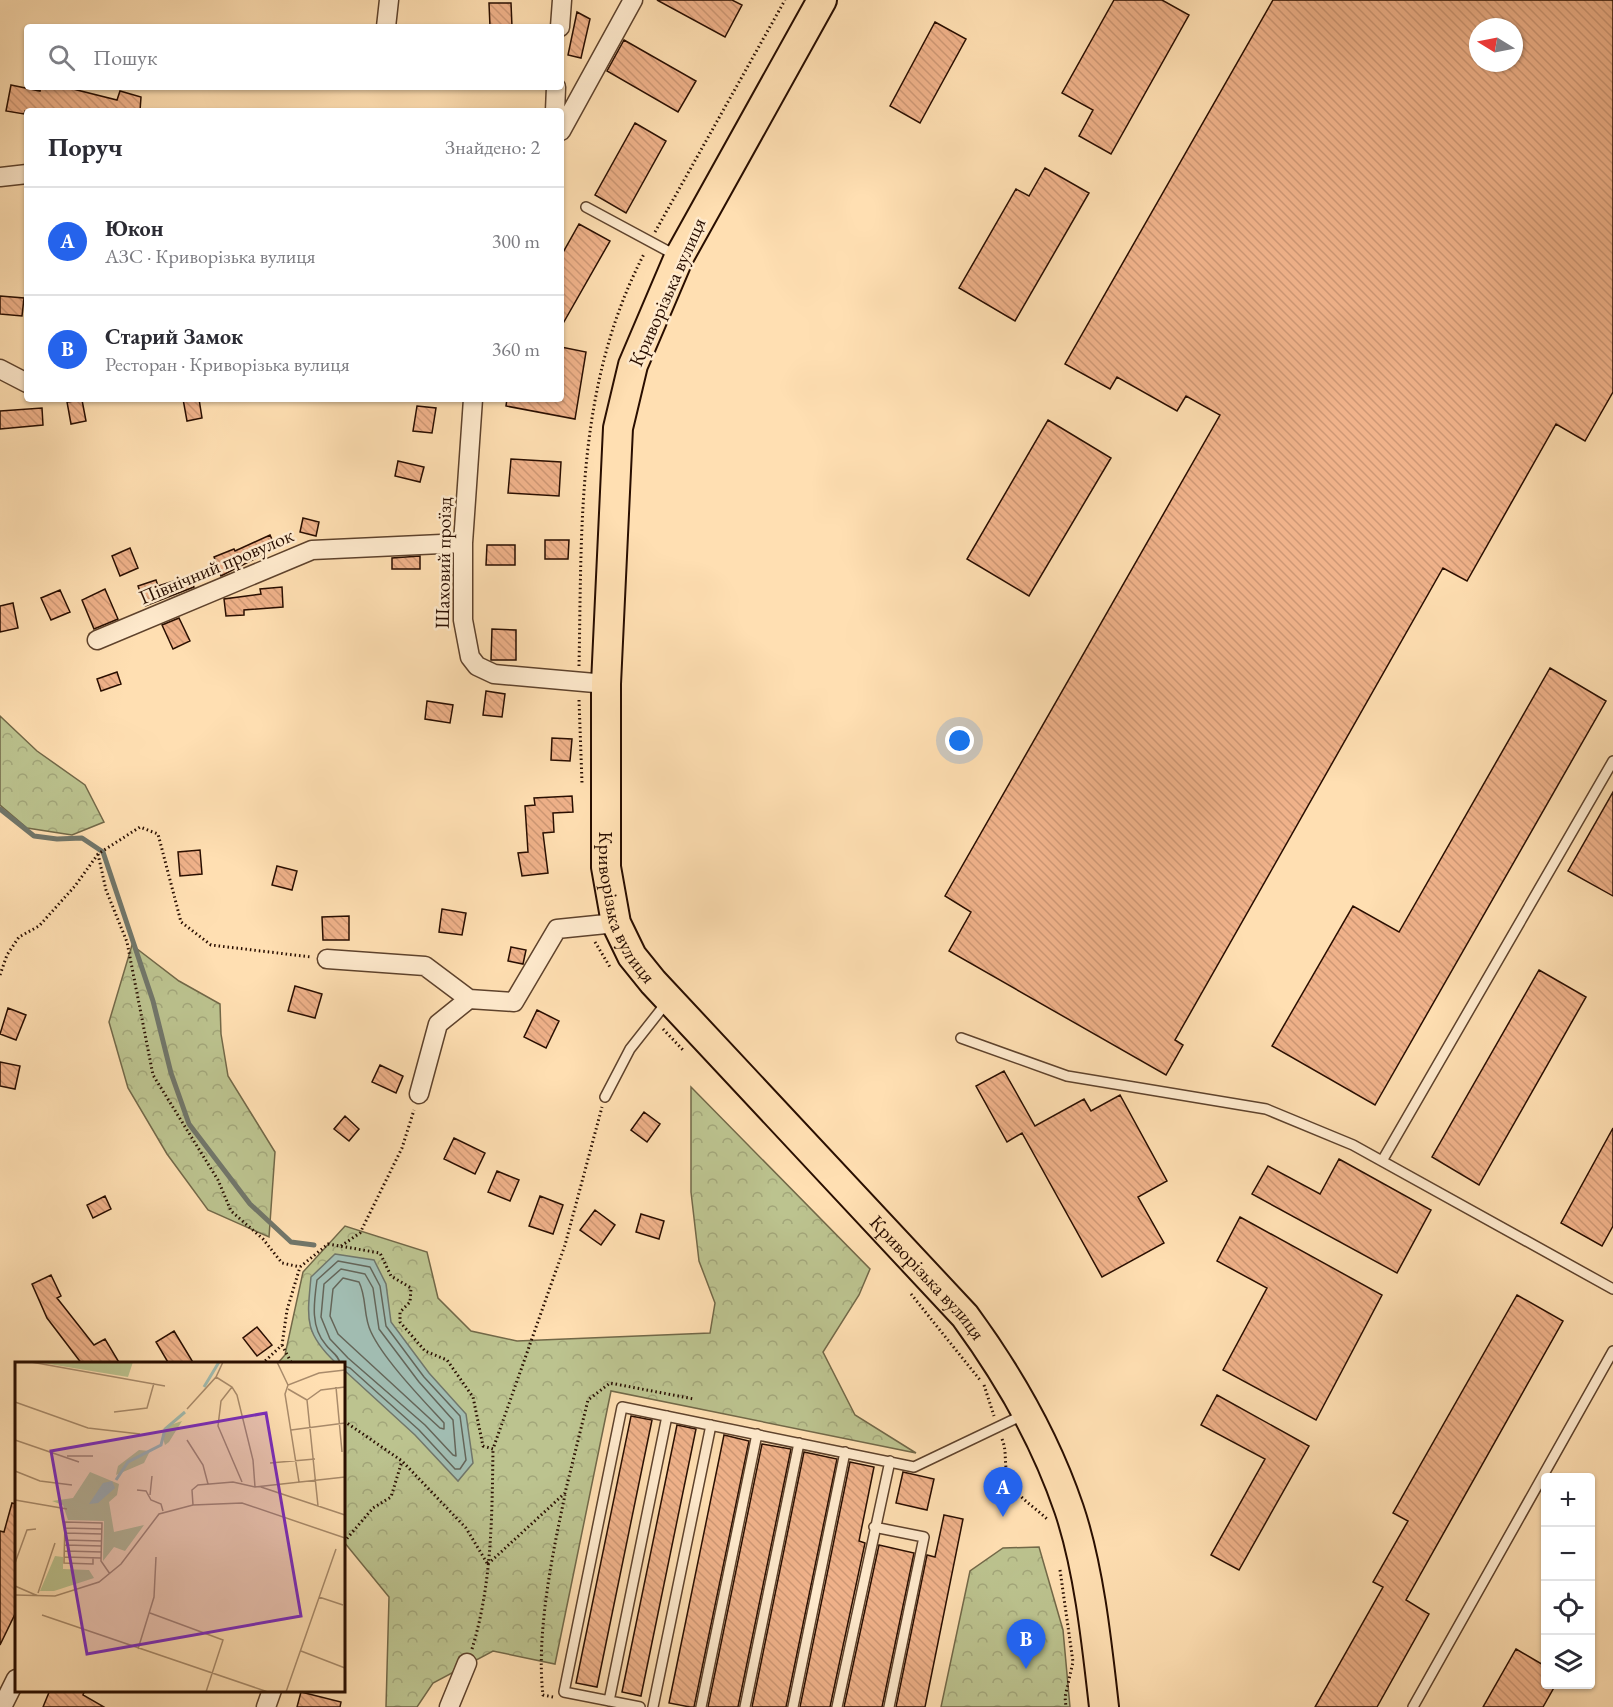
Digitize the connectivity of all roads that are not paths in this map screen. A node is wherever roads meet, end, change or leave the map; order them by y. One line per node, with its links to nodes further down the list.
1 (389, 0): 5 (street)
2 (562, 0): 6 (street)
3 (633, 0): 9 (street)
4 (822, 0): 13 (main road, Криворізька вулиця)
5 (386, 24)
6 (560, 24)
7 (556, 90): 8 (street)
8 (555, 108)
9 (564, 126)
10 (24, 174): 11 (street)
11 (0, 177)
12 (586, 207): 13 (lane)
13 (679, 257): 19 (main road, Криворізька вулиця)
14 (0, 369): 15 (street)
15 (24, 381)
16 (473, 402): 17 (street, Шаховий проїзд)
17 (463, 543): 18 (street, Північний провулок); 19 (street, Шаховий проїзд)
18 (97, 640)
19 (592, 683): 21 (main road, Криворізька вулиця)
20 (1613, 761): 28 (lane)
21 (604, 924): 23 (street); 24 (main road, Криворізька вулиця)
22 (327, 959): 23 (street)
23 (469, 999): 26 (street)
24 (661, 1010): 27 (lane); 31 (main road, Криворізька вулиця)
25 (961, 1038): 28 (lane)
26 (419, 1094)
27 (605, 1097)
28 (1382, 1161): 29 (lane)
29 (1613, 1289)
30 (1613, 1351): 54 (lane)
31 (1028, 1412): 37 (lane); 53 (main road, Криворізька вулиця)
32 (667, 1416): 33 (lane); 42 (lane); 42 (lane)
33 (711, 1425): 34 (lane); 47 (lane)
34 (757, 1434): 35 (lane); 48 (lane)
35 (799, 1443): 36 (lane); 49 (lane)
36 (844, 1452): 37 (lane); 50 (lane)
37 (890, 1461): 38 (lane)
38 (874, 1527): 51 (lane); 52 (lane)
39 (467, 1663): 45 (street)
40 (15, 1681): 43 (street)
41 (271, 1692): 44 (street)
42 (609, 1701): 46 (lane)
43 (2, 1707)
44 (266, 1707)
45 (449, 1707)
46 (640, 1707)
47 (653, 1707)
48 (701, 1707)
49 (745, 1707)
50 (793, 1707)
51 (837, 1707)
52 (889, 1707)
53 (1104, 1707)
54 (1413, 1707)

